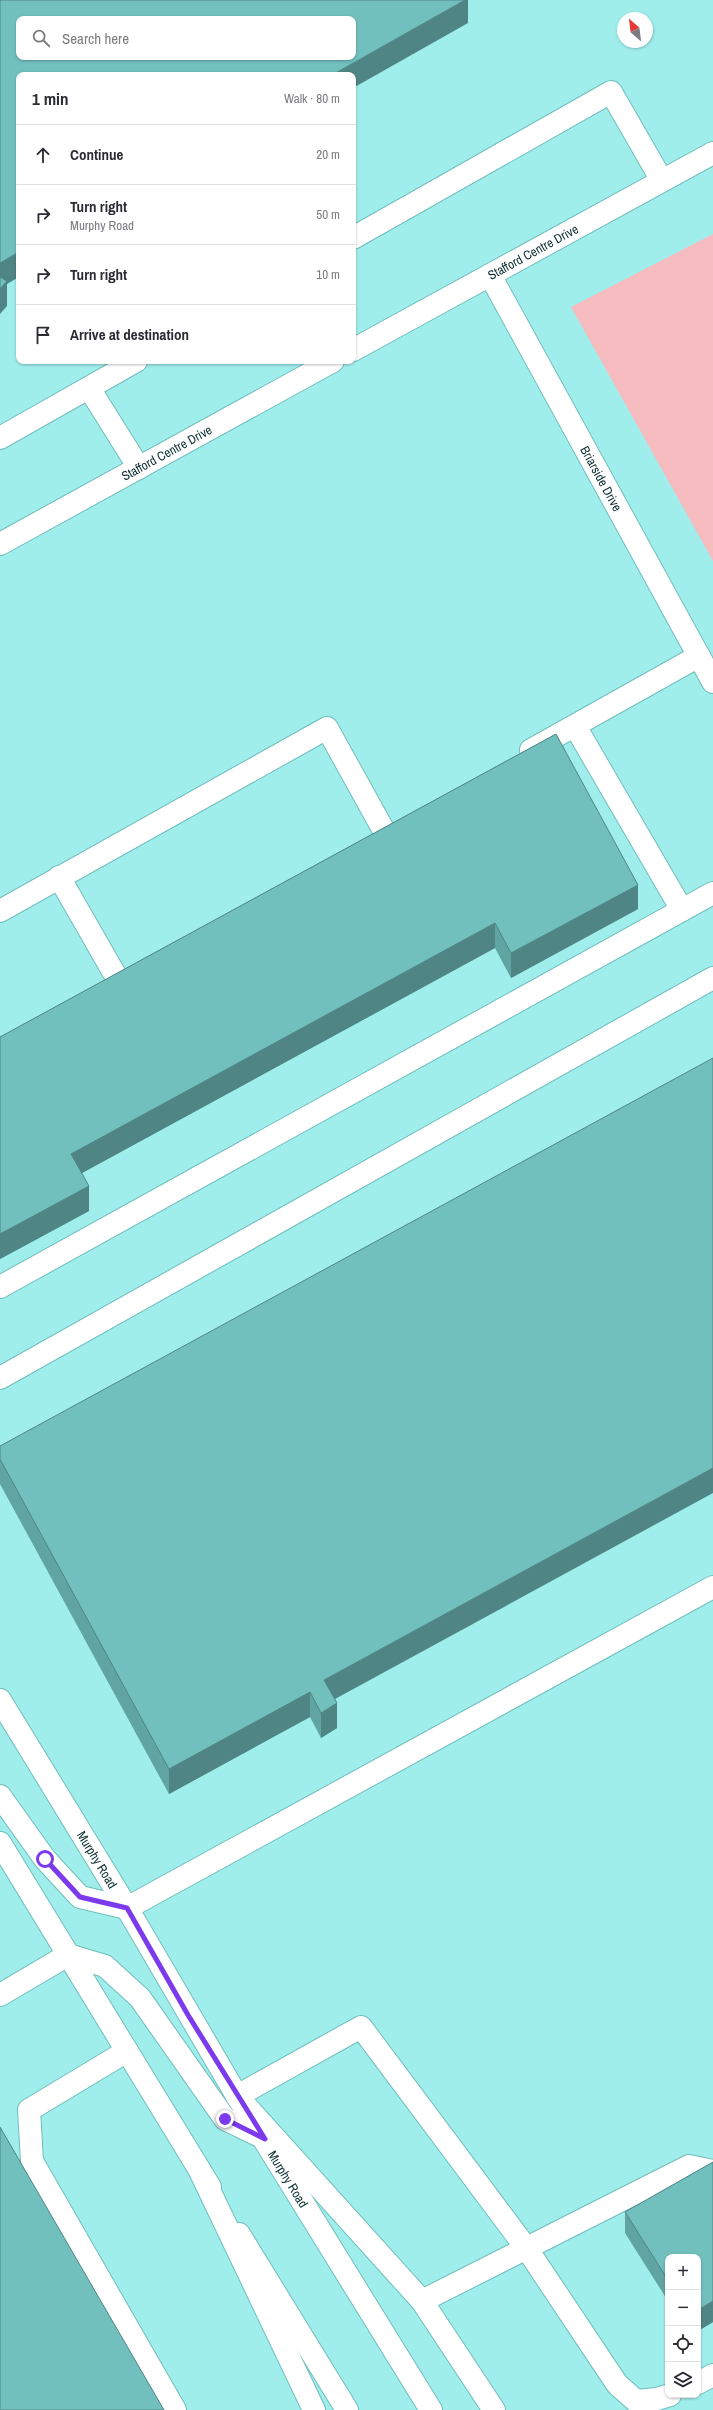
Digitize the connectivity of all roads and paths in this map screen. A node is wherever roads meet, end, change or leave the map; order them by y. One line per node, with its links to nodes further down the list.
1 (713, 153): 2 (main road, Stafford Centre Drive)
2 (661, 179): 3 (main road); 4 (main road, Stafford Centre Drive)
3 (356, 236)
4 (490, 275): 5 (main road, Stafford Centre Drive); 12 (main road, Briarside Drive)
5 (356, 348)
6 (131, 364): 8 (main road)
7 (328, 364): 10 (main road, Stafford Centre Drive)
8 (89, 388): 9 (main road); 10 (main road)
9 (0, 438)
10 (140, 468): 11 (main road, Stafford Centre Drive)
11 (0, 544)
12 (699, 656): 13 (main road, Briarside Drive); 14 (main road)
13 (713, 682)
14 (575, 726): 15 (main road); 21 (main road)
15 (514, 760)
16 (405, 820): 17 (main road)
17 (384, 831): 18 (main road); 19 (main road)
18 (364, 843)
19 (59, 877): 22 (main road); 25 (main road)
20 (713, 893): 21 (main road)
21 (682, 910): 27 (main road)
22 (0, 911)
23 (139, 968): 25 (main road)
24 (713, 978): 28 (main road)
25 (118, 980): 26 (main road)
26 (97, 991)
27 (0, 1287)
28 (0, 1378)
29 (713, 1587): 33 (main road)
30 (0, 1700): 33 (main road, Murphy Road)
31 (0, 1796): 33 (main road)
32 (0, 1844): 34 (main road)
33 (127, 1908): 37 (main road, Murphy Road)
34 (68, 1955): 35 (main road); 36 (main road); 38 (main road)
35 (0, 1995)
36 (127, 2051): 39 (main road); 46 (main road)
37 (237, 2096): 38 (main road, Murphy Road); 41 (main road); 42 (main road)
38 (265, 2139): 49 (main road, Murphy Road)
39 (200, 2170): 47 (main road); 48 (main road)
40 (713, 2171): 41 (main road)
41 (527, 2249): 42 (main road); 45 (main road)
42 (422, 2301): 50 (main road)
43 (713, 2375): 44 (main road)
44 (701, 2381)
45 (665, 2397)
46 (175, 2410)
47 (314, 2410)
48 (347, 2410)
49 (431, 2410)
50 (494, 2410)

